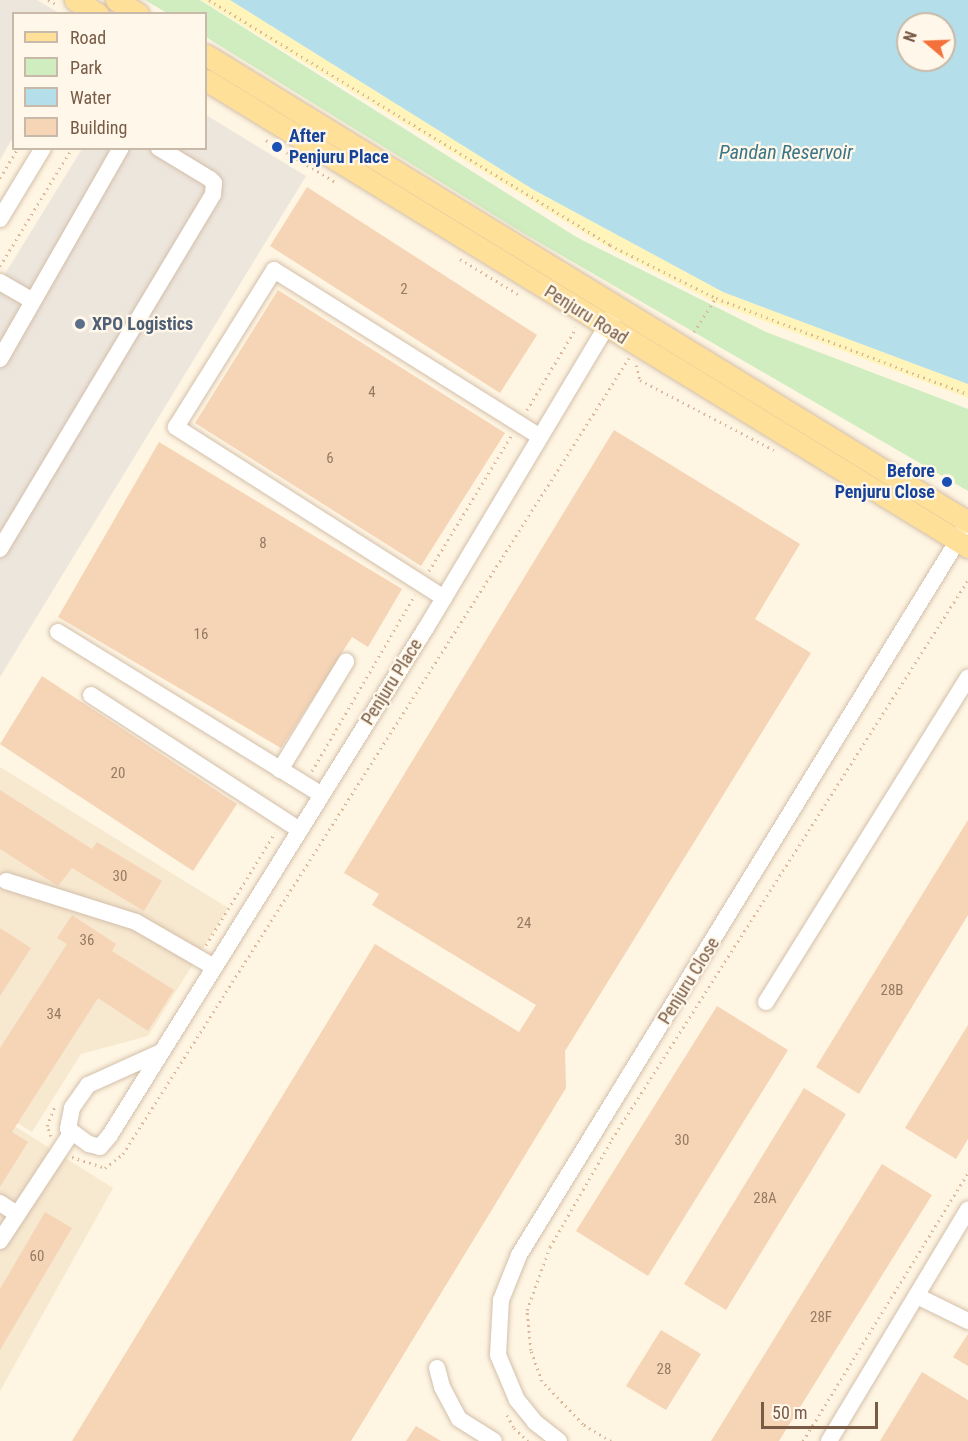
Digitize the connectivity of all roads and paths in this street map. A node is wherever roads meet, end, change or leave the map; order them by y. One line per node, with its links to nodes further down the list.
1 (75, 0): 3 (main road)
2 (208, 0): 15 (path)
3 (95, 12)
4 (207, 56): 17 (main road, Penjuru Road)
5 (207, 81): 18 (main road, Penjuru Road)
6 (17, 150): 11 (path)
7 (42, 150): 12 (street)
8 (71, 150): 13 (path)
9 (120, 150): 16 (street)
10 (162, 150): 27 (street)
11 (0, 178)
12 (0, 219)
13 (0, 266)
14 (0, 282): 16 (street)
15 (716, 298): 19 (path); 23 (path)
16 (33, 301): 22 (street)
17 (617, 309): 20 (street, Penjuru Place); 26 (main road, Penjuru Road)
18 (585, 314): 20 (main road, Penjuru Road); 24 (path)
19 (703, 319)
20 (606, 327): 21 (main road, Penjuru Road); 25 (street, Penjuru Place)
21 (637, 346): 26 (main road, Penjuru Road); 47 (path)
22 (0, 359)
23 (968, 394)
24 (519, 423): 25 (street); 29 (path); 29 (street)
25 (539, 436): 30 (street, Penjuru Place)
26 (965, 533): 57 (street, Penjuru Close)
27 (0, 549)
28 (968, 580): 58 (path)
29 (421, 584): 30 (street); 36 (path)
30 (444, 598): 37 (street, Penjuru Place)
31 (58, 632): 35 (street)
32 (346, 662): 35 (street)
33 (968, 678): 43 (street)
34 (91, 695): 38 (street)
35 (280, 770): 36 (street)
36 (304, 784): 37 (street)
37 (322, 795): 39 (street, Penjuru Place)
38 (284, 819): 39 (street); 41 (path)
39 (300, 830): 42 (street, Penjuru Place)
40 (6, 881): 41 (street)
41 (198, 957): 42 (street)
42 (214, 967): 44 (street, Penjuru Place)
43 (766, 1002)
44 (161, 1052): 46 (street); 46 (street, Penjuru Place)
45 (60, 1097): 47 (path)
46 (72, 1132): 47 (street)
47 (58, 1147): 51 (street)
48 (968, 1173): 59 (path)
49 (0, 1203): 51 (street)
50 (968, 1209): 53 (street)
51 (17, 1214): 52 (street)
52 (0, 1241)
53 (917, 1296): 54 (street); 60 (street)
54 (968, 1321)
55 (437, 1368): 56 (street)
56 (494, 1441)
57 (559, 1441)
58 (611, 1441)
59 (803, 1441)
60 (828, 1441)

